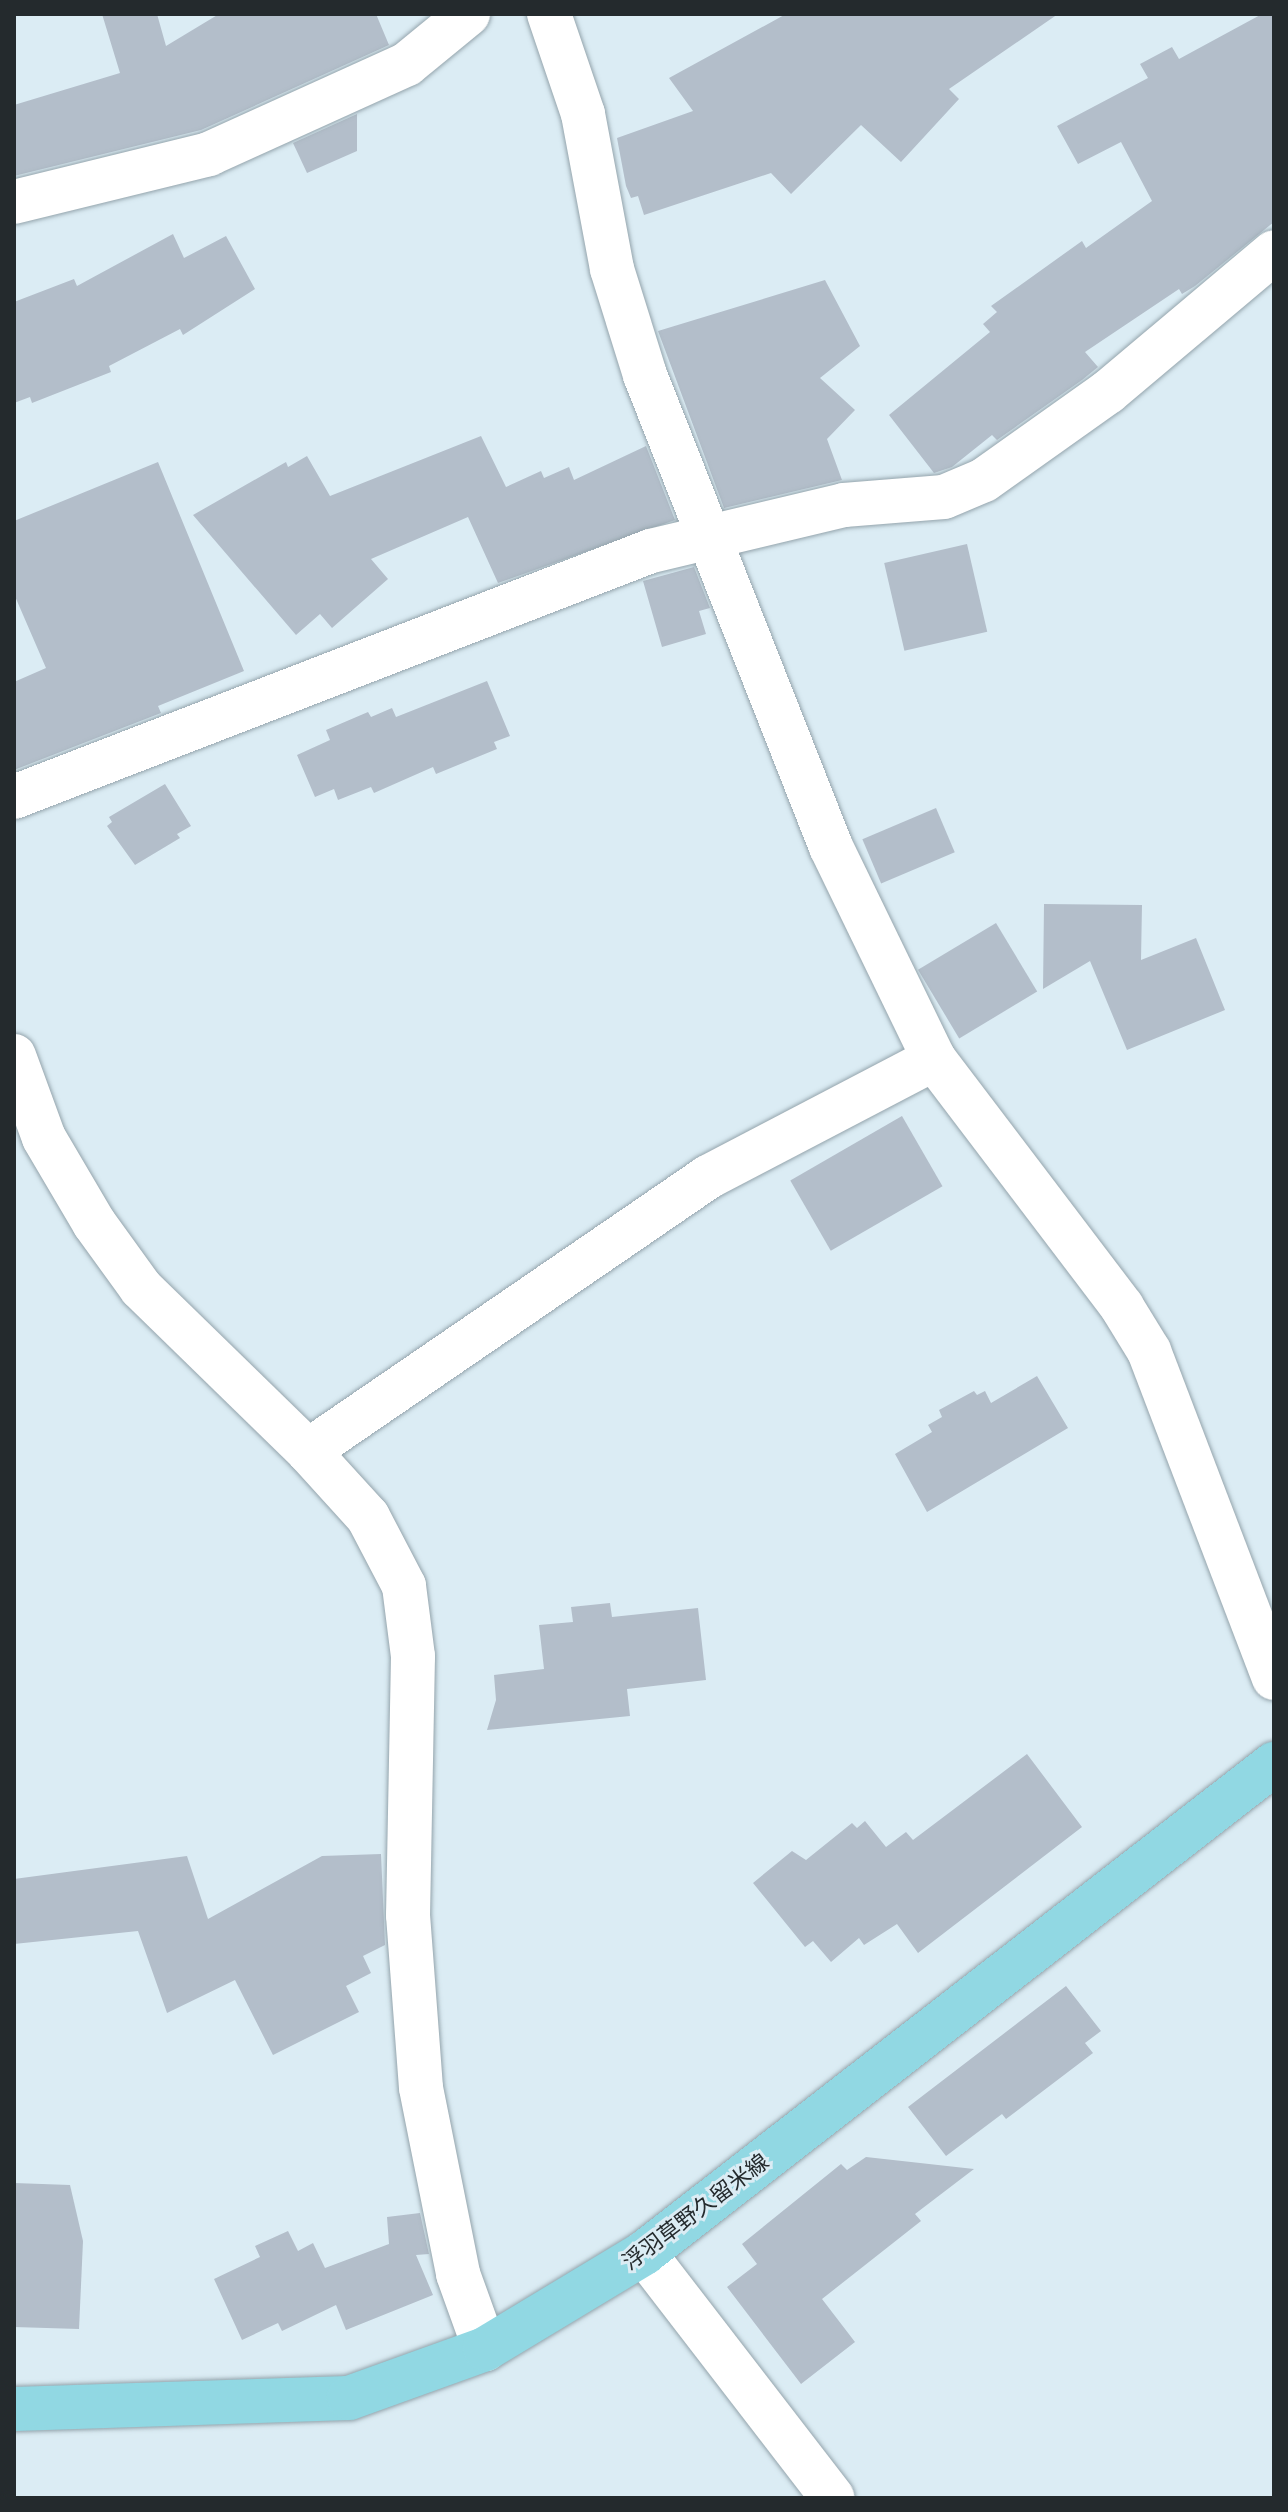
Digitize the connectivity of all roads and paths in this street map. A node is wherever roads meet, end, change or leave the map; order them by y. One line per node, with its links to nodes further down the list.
1 (468, 14): 3 (street)
2 (549, 14): 5 (street)
3 (14, 202)
4 (1274, 252): 5 (street)
5 (706, 538): 6 (street); 8 (street)
6 (14, 797)
7 (14, 1056): 9 (street)
8 (934, 1059): 9 (street); 10 (street)
9 (308, 1451): 13 (street)
10 (1274, 1678)
11 (1274, 1764): 12 (main road, 浮羽草野久留米線)
12 (644, 2253): 13 (main road, 浮羽草野久留米線); 15 (street)
13 (485, 2349): 14 (main road, 浮羽草野久留米線)
14 (14, 2409)
15 (833, 2498)

